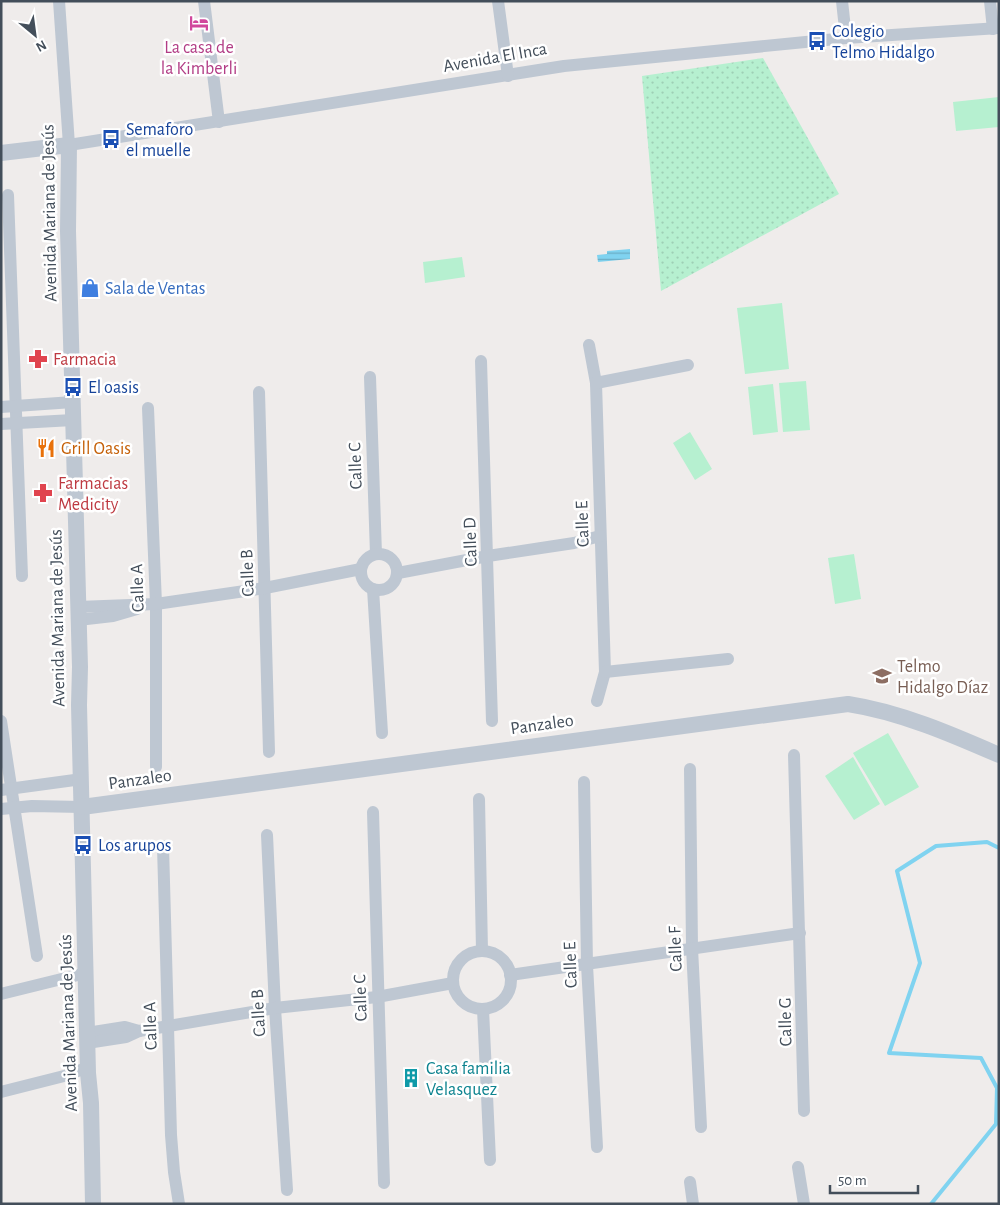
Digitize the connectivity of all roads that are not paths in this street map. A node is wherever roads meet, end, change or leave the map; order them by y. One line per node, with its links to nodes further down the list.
1 (59, 1): 10 (street, Avenida Mariana de Jesús)
2 (204, 1): 9 (street)
3 (498, 1): 8 (street)
4 (842, 1): 7 (street)
5 (990, 1): 6 (street)
6 (996, 29): 7 (street, Avenida El Inca)
7 (846, 38): 8 (street, Avenida El Inca)
8 (508, 76): 9 (street, Avenida El Inca)
9 (219, 122): 10 (street, Avenida El Inca)
10 (69, 145): 11 (street, Avenida El Inca); 19 (street, Avenida Mariana de Jesús)
11 (1, 153)
12 (8, 195): 20 (street)
13 (589, 345): 17 (street, Calle E)
14 (481, 361): 28 (street, Calle D)
15 (688, 365): 17 (street)
16 (370, 377): 27 (street, Calle C)
17 (596, 383): 26 (street, Calle E)
18 (259, 392): 32 (street, Calle B)
19 (73, 402): 20 (street); 23 (street, Avenida Mariana de Jesús)
20 (16, 406): 21 (street); 25 (street)
21 (1, 407)
22 (148, 408): 34 (street, Calle A)
23 (73, 420): 25 (street); 35 (street, Avenida Mariana de Jesús)
24 (1, 424): 25 (street)
25 (16, 424): 31 (street)
26 (600, 536): 28 (street); 37 (street, Calle E)
27 (376, 554): 29 (street); 30 (street)
28 (488, 556): 30 (street); 40 (street, Calle D)
29 (361, 569): 32 (street); 33 (street)
30 (398, 573): 33 (street)
31 (22, 576)
32 (265, 588): 34 (street); 42 (street, Calle B)
33 (373, 590): 41 (street)
34 (156, 604): 35 (street); 45 (street, Calle A)
35 (78, 613): 47 (street, Avenida Mariana de Jesús)
36 (728, 659): 37 (street)
37 (605, 672): 38 (street, Calle E)
38 (597, 701)
39 (1, 721): 49 (street)
40 (492, 721)
41 (382, 733)
42 (269, 752)
43 (794, 755): 56 (street, Calle G)
44 (999, 755): 51 (street, Panzaleo)
45 (156, 767)
46 (690, 769): 57 (street, Calle F)
47 (82, 779): 49 (street); 51 (street, Avenida Mariana de Jesús)
48 (584, 782): 60 (street, Calle E)
49 (6, 789): 52 (street)
50 (479, 799): 58 (street)
51 (82, 807): 52 (street); 61 (street, Avenida Mariana de Jesús)
52 (8, 808): 59 (street)
53 (373, 812): 65 (street, Calle C)
54 (267, 835): 66 (street, Calle B)
55 (163, 846): 68 (street, Calle A)
56 (800, 933): 57 (street); 72 (street, Calle G)
57 (692, 948): 60 (street); 73 (street, Calle F)
58 (482, 951): 62 (street); 63 (street)
59 (37, 956)
60 (587, 964): 62 (street); 74 (street, Calle E)
61 (86, 973): 64 (street); 69 (street, Avenida Mariana de Jesús)
62 (510, 975): 67 (street)
63 (453, 983): 65 (street); 67 (street)
64 (1, 994)
65 (377, 997): 66 (street); 78 (street, Calle C)
66 (275, 1008): 68 (street); 79 (street, Calle B)
67 (483, 1008): 75 (street)
68 (168, 1026): 69 (street); 81 (street, Calle A)
69 (87, 1038): 70 (street, Avenida Mariana de Jesús)
70 (88, 1067): 71 (street); 80 (street, Avenida Mariana de Jesús)
71 (1, 1092)
72 (804, 1110)
73 (701, 1127)
74 (597, 1147)
75 (490, 1160)
76 (798, 1167): 83 (street)
77 (690, 1182): 82 (street)
78 (384, 1183)
79 (287, 1190)
80 (93, 1204)
81 (179, 1204)
82 (693, 1204)
83 (804, 1204)

